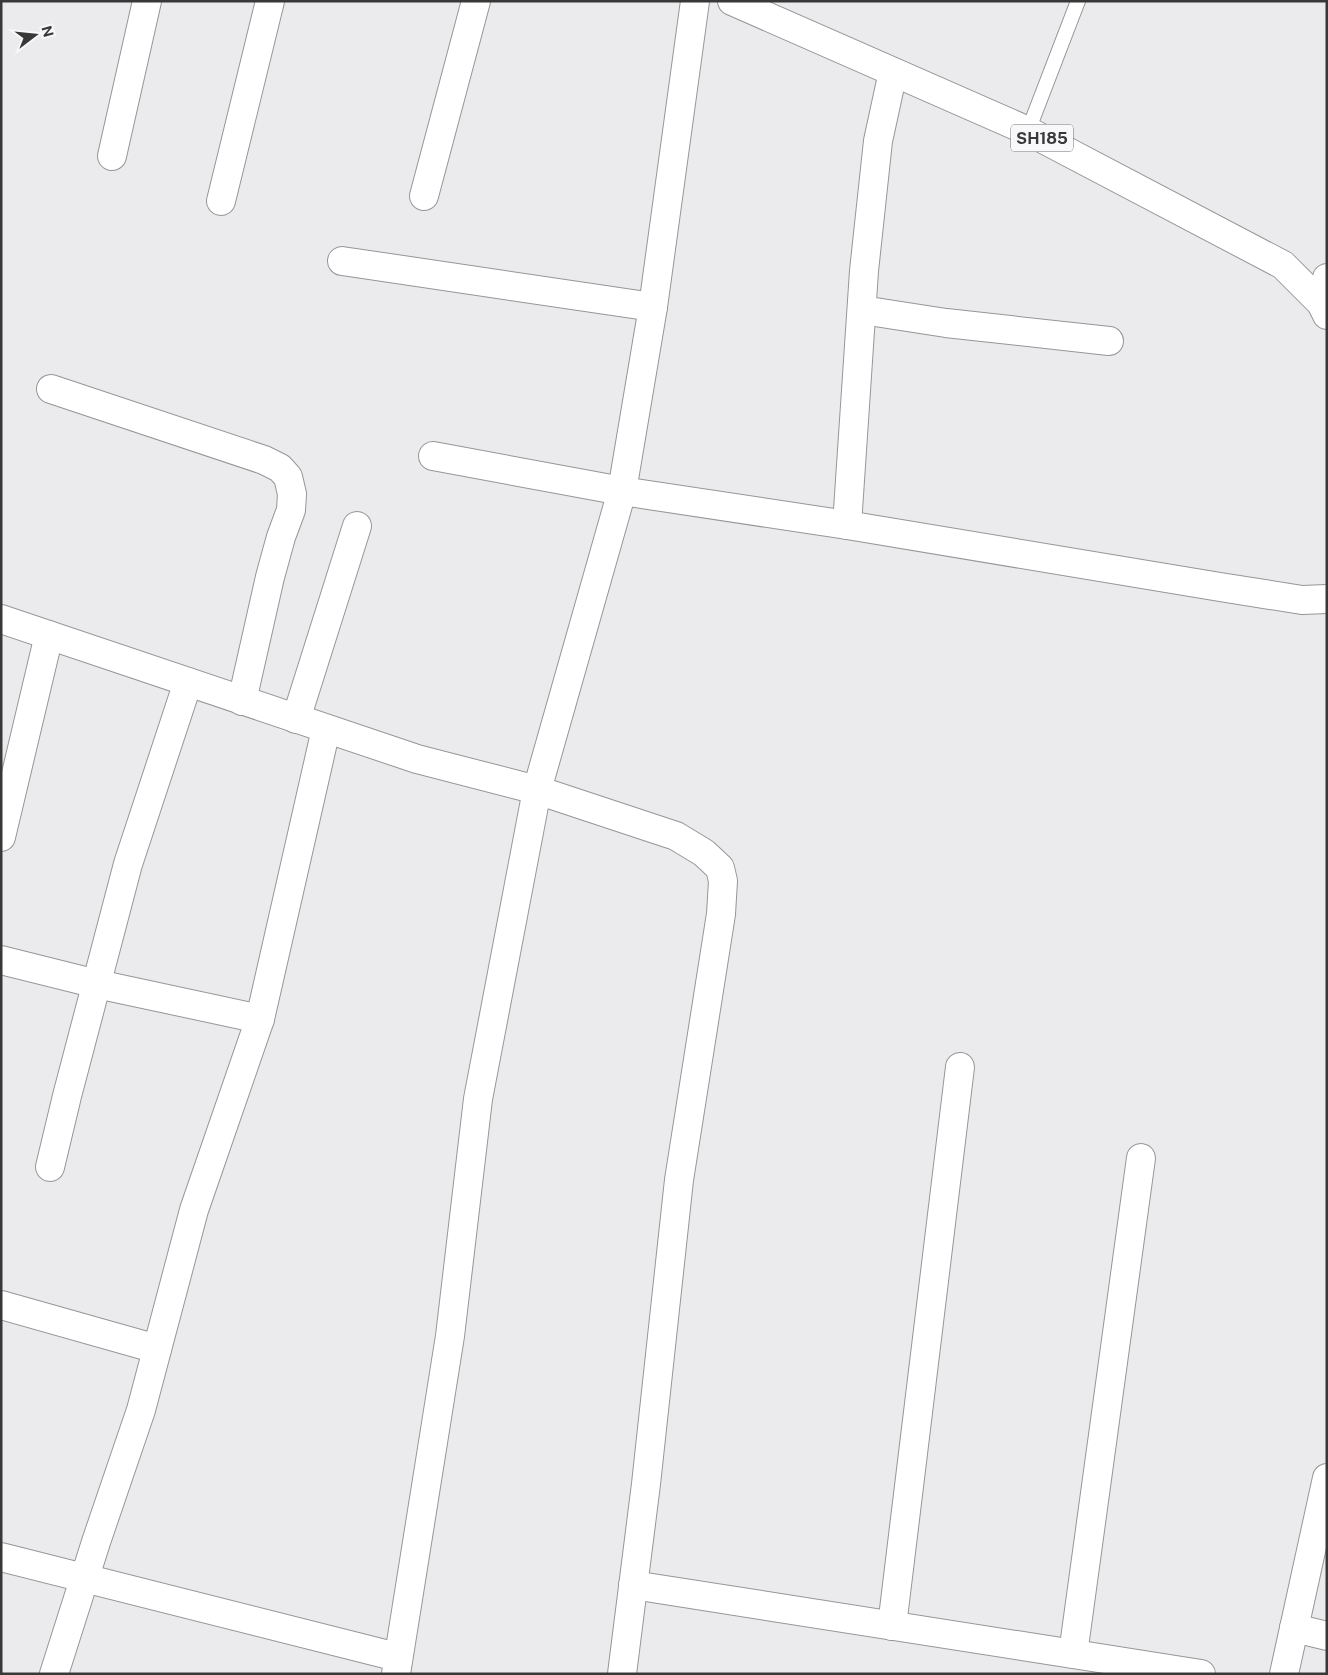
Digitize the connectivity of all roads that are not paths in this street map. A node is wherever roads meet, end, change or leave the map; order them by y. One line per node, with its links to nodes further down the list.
1 (148, 1): 9 (street)
2 (270, 1): 11 (street)
3 (476, 1): 10 (street)
4 (695, 1): 14 (street)
5 (732, 1): 7 (street, SH185)
6 (1078, 1): 8 (lane)
7 (893, 72): 8 (street, SH185); 15 (street)
8 (1028, 131): 13 (street, SH185)
9 (112, 156)
10 (424, 196)
11 (221, 201)
12 (342, 261): 14 (street)
13 (1325, 299)
14 (653, 307): 19 (street)
15 (862, 310): 16 (street); 20 (street)
16 (1109, 341)
17 (51, 390): 26 (street)
18 (433, 456): 19 (street)
19 (622, 491): 20 (street); 29 (street)
20 (847, 525): 22 (street)
21 (357, 526): 27 (street)
22 (1327, 599)
23 (1, 619): 24 (street)
24 (49, 636): 25 (street); 30 (street)
25 (188, 682): 26 (street); 32 (street)
26 (242, 701): 27 (street)
27 (296, 719): 28 (street)
28 (326, 729): 29 (street); 33 (street)
29 (537, 790): 42 (street); 47 (street)
30 (3, 821)
31 (1, 960): 32 (street)
32 (96, 984): 33 (street); 36 (street)
33 (260, 1019): 38 (street)
34 (960, 1067): 43 (street)
35 (1141, 1158): 46 (street)
36 (50, 1167)
37 (1, 1305): 38 (street)
38 (157, 1348): 41 (street)
39 (1327, 1478): 44 (street)
40 (1, 1557): 41 (street)
41 (84, 1578): 47 (street); 48 (street)
42 (633, 1585): 43 (street); 49 (street)
43 (892, 1626): 46 (street)
44 (1294, 1628): 45 (street); 51 (street)
45 (1327, 1636)
46 (1073, 1654): 50 (street)
47 (397, 1665)
48 (54, 1674)
49 (622, 1674)
50 (1201, 1674)
51 (1284, 1674)

